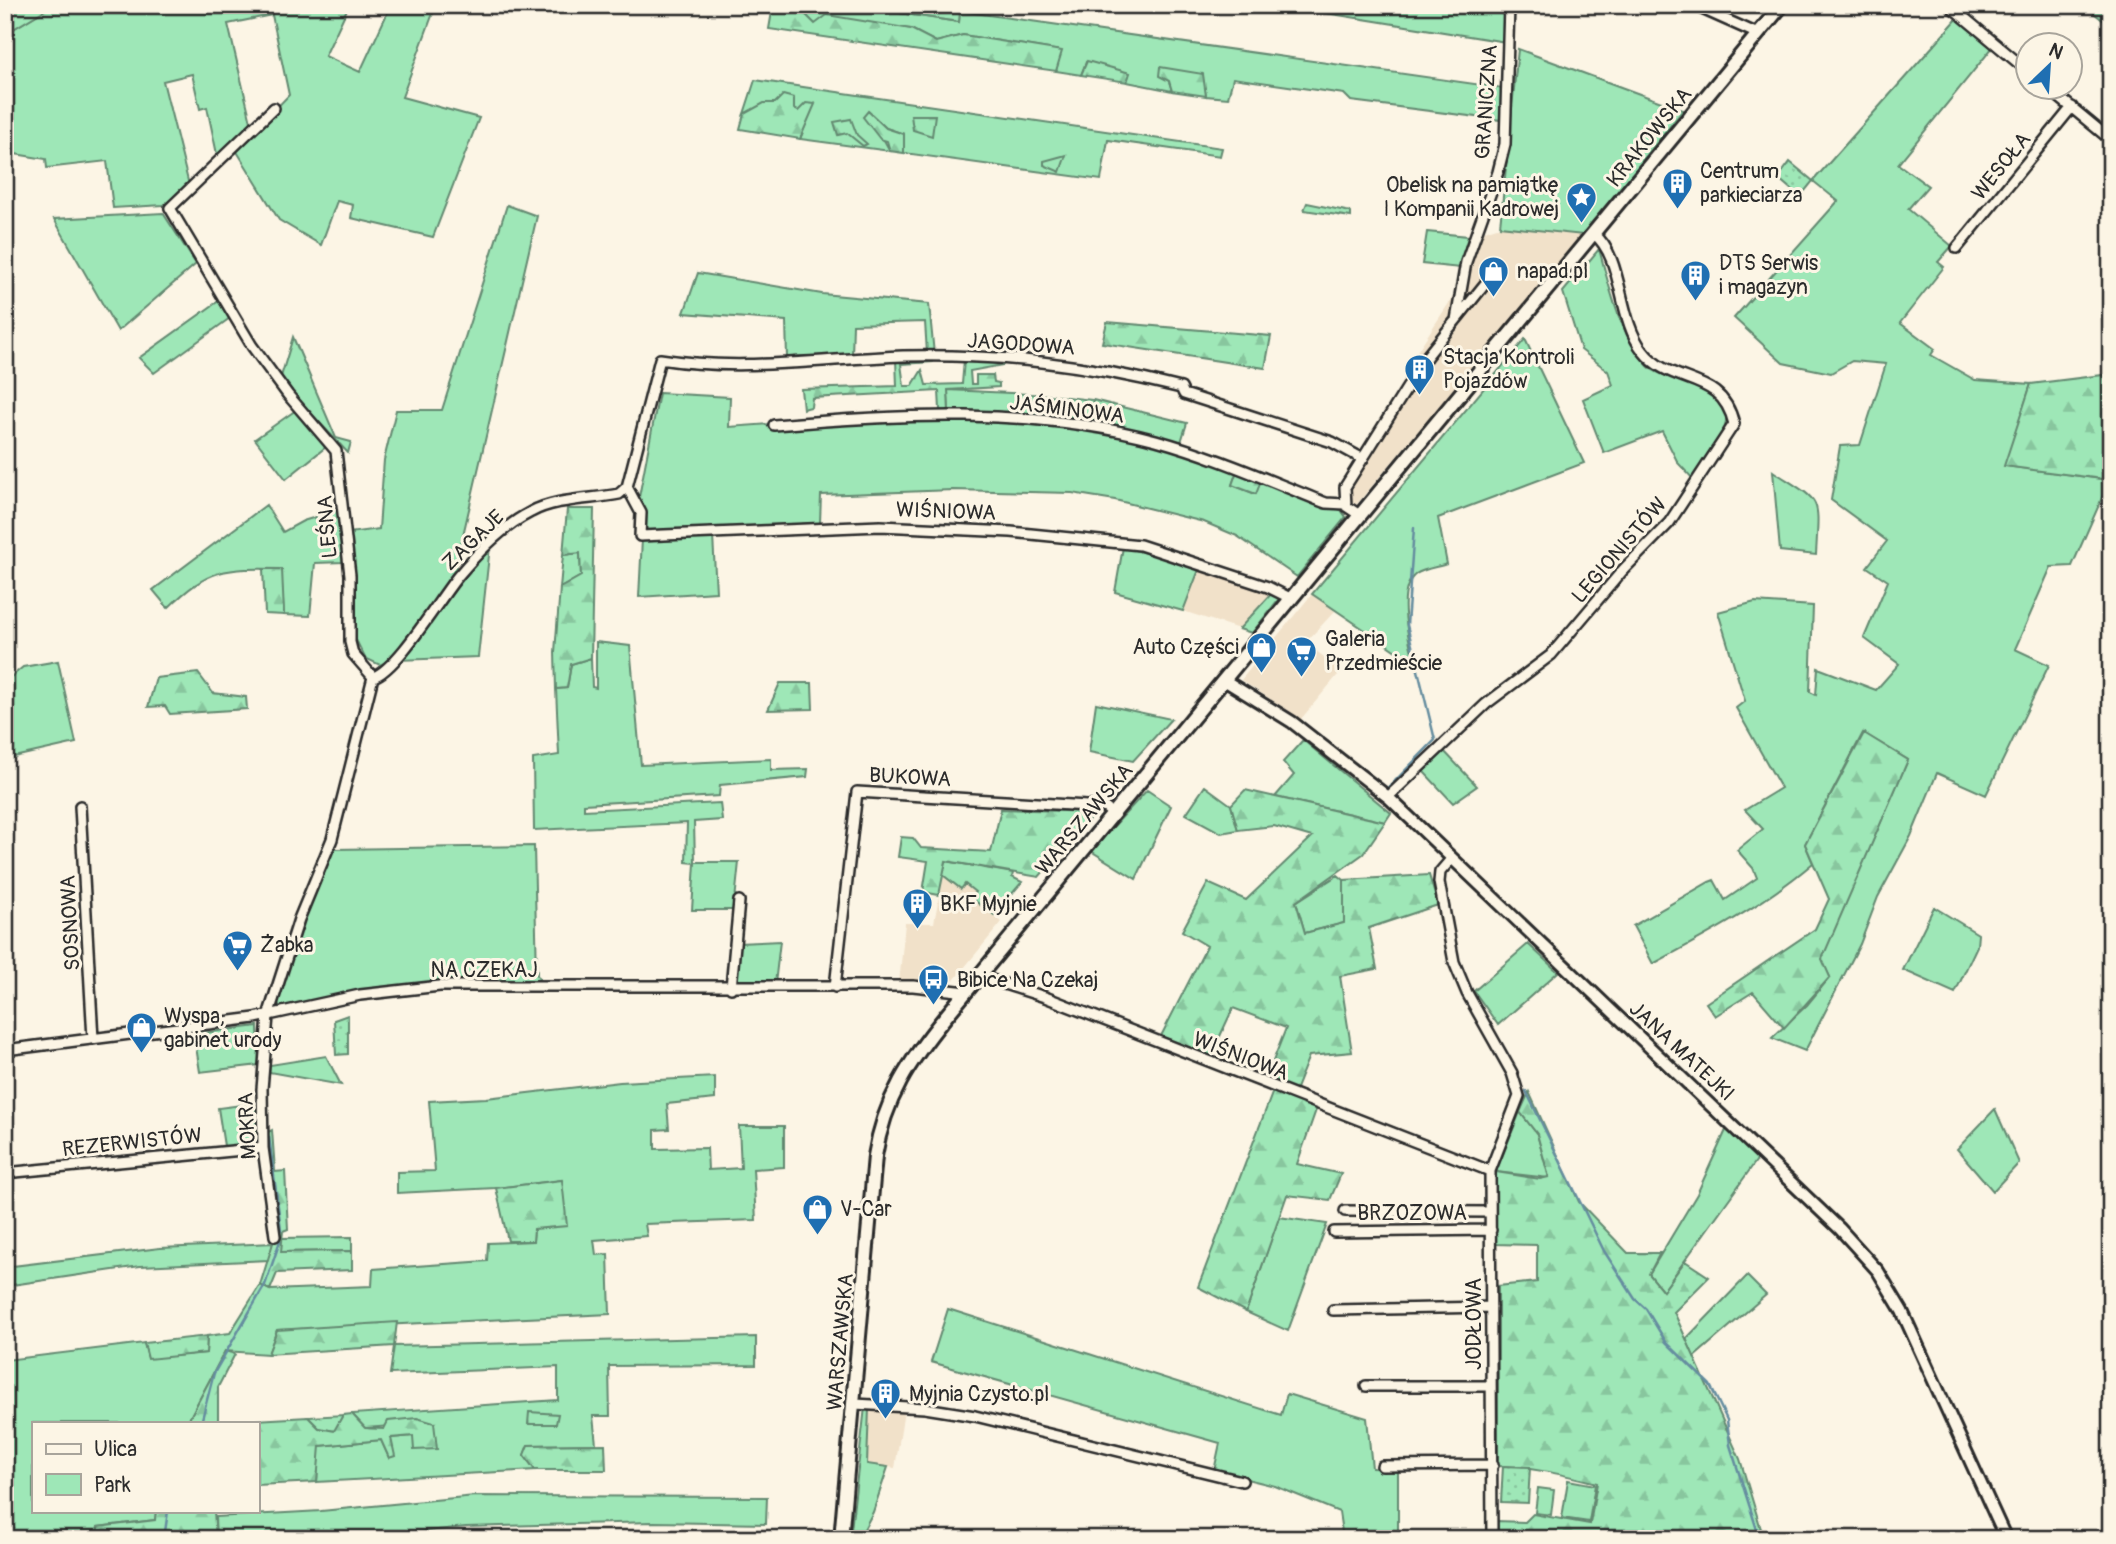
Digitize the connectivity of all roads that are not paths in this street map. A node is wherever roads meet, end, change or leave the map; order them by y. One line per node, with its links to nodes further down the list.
1 (1508, 5): 14 (street, GRANICZNA)
2 (1693, 5): 5 (street)
3 (1782, 5): 5 (main road, KRAKOWSKA)
4 (1949, 5): 6 (street)
5 (1758, 34): 11 (main road, KRAKOWSKA)
6 (2014, 59)
7 (2066, 102): 8 (street)
8 (2072, 107): 10 (street); 12 (street, WESOŁA)
9 (274, 108): 22 (street, LEŚNA)
10 (2111, 140)
11 (1594, 234): 15 (main road, KRAKOWSKA); 24 (street, LEGIONISTÓW)
12 (1957, 248)
13 (1493, 274): 14 (street, GRANICZNA)
14 (1456, 320): 17 (street, GRANICZNA)
15 (1465, 389): 20 (main road, WARSZAWSKA)
16 (774, 425): 19 (street, JAŚMINOWA)
17 (1363, 459): 18 (street, JAGODOWA); 19 (street, GRANICZNA)
18 (627, 487): 21 (street, WIŚNIOWA); 22 (street, ZAGAJE)
19 (1345, 504): 20 (street)
20 (1361, 516): 21 (main road, WARSZAWSKA)
21 (1292, 599): 23 (main road, WARSZAWSKA)
22 (373, 677): 33 (street)
23 (1224, 680): 24 (street, JANA MATEJKI); 26 (main road, WARSZAWSKA)
24 (1388, 797): 27 (street, JANA MATEJKI)
25 (80, 806): 34 (street, SOSNOWA)
26 (1114, 814): 29 (main road, WARSZAWSKA); 30 (street, BUKOWA)
27 (1452, 858): 37 (street, JODŁOWA); 54 (street, JANA MATEJKI)
28 (739, 901): 31 (street)
29 (979, 976): 32 (main road, WARSZAWSKA); 37 (street, WIŚNIOWA)
30 (835, 987): 31 (street, NA CZEKAJ); 32 (street, NA CZEKAJ)
31 (731, 988): 33 (street, NA CZEKAJ)
32 (967, 992): 48 (main road, WARSZAWSKA)
33 (268, 1016): 34 (street, NA CZEKAJ); 36 (street, MOKRA)
34 (93, 1039): 35 (street, NA CZEKAJ)
35 (5, 1050)
36 (262, 1148): 38 (street, REZERWISTÓW); 43 (street, MOKRA)
37 (1490, 1171): 40 (street, JODŁOWA)
38 (5, 1173)
39 (1345, 1211): 40 (street, BRZOZOWA)
40 (1490, 1212): 41 (street, JODŁOWA)
41 (1490, 1230): 42 (street, BRZOZOWA); 44 (street, JODŁOWA)
42 (1334, 1231)
43 (275, 1236)
44 (1491, 1307): 45 (street); 47 (street, JODŁOWA)
45 (1333, 1310)
46 (1366, 1386): 47 (street)
47 (1491, 1386): 49 (street, JODŁOWA)
48 (855, 1404): 51 (street); 52 (main road, WARSZAWSKA)
49 (1493, 1465): 50 (street); 53 (street, JODŁOWA)
50 (1382, 1466)
51 (1242, 1481)
52 (841, 1539)
53 (1492, 1539)
54 (2006, 1539)

